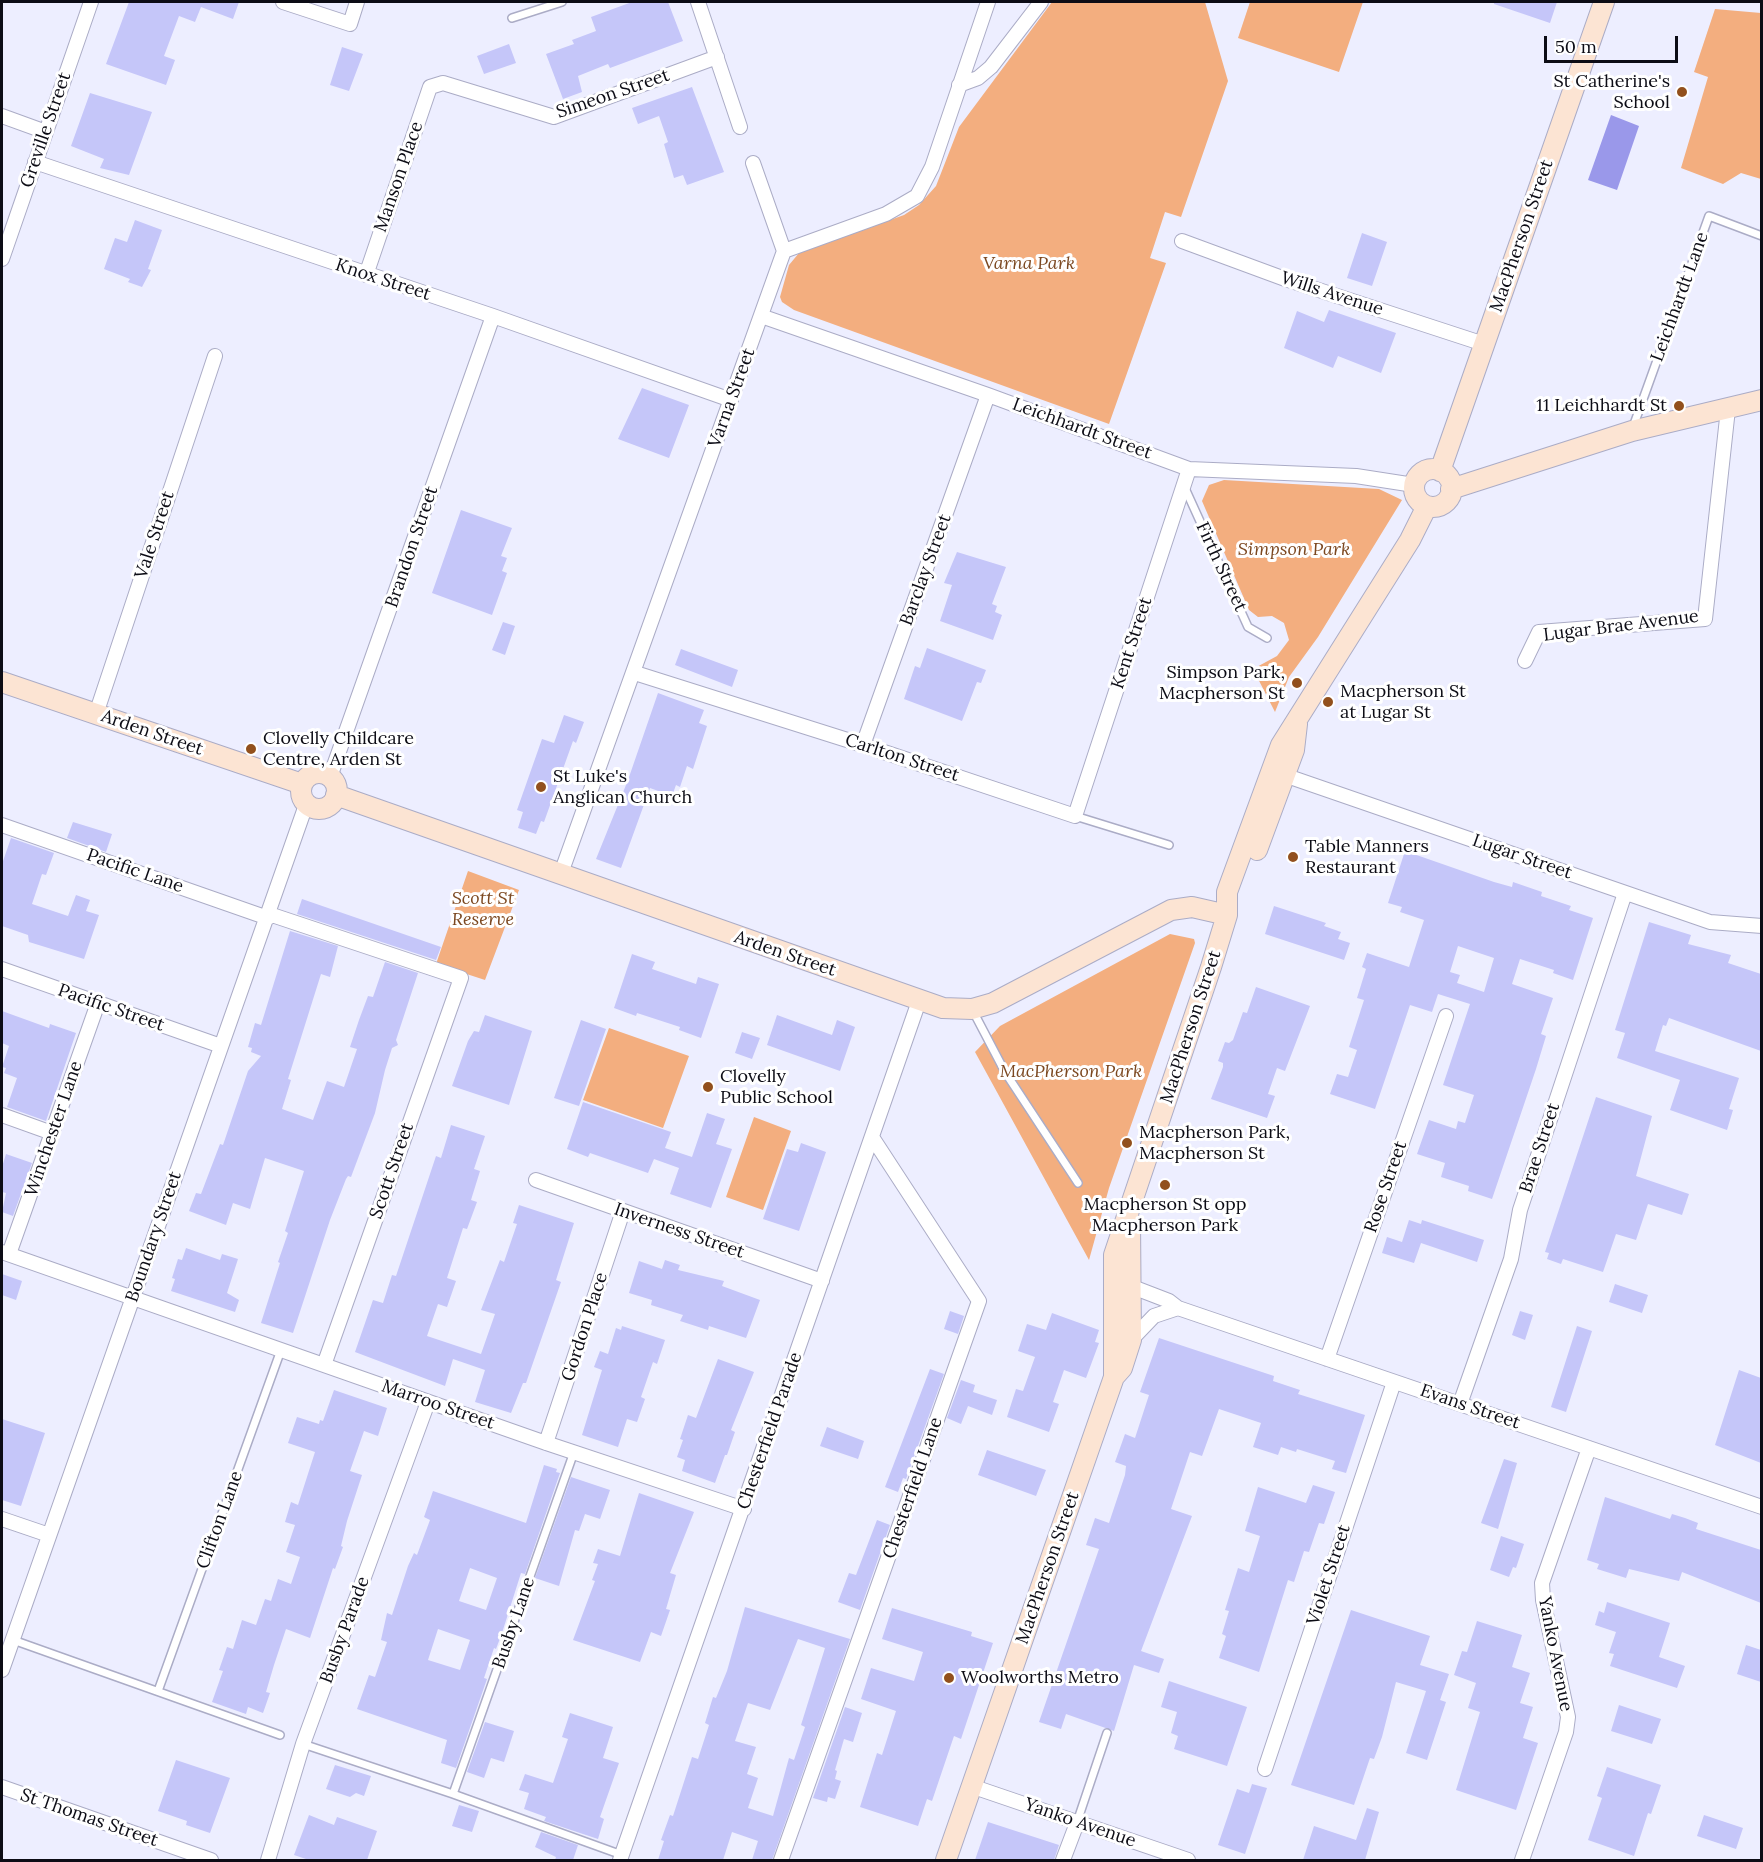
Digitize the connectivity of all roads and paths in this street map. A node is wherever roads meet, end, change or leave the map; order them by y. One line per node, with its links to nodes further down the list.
1 (91, 2): 15 (street, Greville Street)
2 (283, 2): 3 (street)
3 (357, 2)
4 (562, 2): 9 (lane)
5 (698, 2): 10 (street)
6 (988, 2): 12 (street)
7 (1041, 2): 12 (street)
8 (1604, 2): 25 (main road, MacPherson Street)
9 (512, 18)
10 (717, 57): 11 (street, Simeon Street); 14 (street)
11 (438, 84): 22 (street, Manson Place)
12 (959, 85): 20 (street)
13 (2, 116): 15 (street)
14 (740, 127)
15 (46, 132): 16 (street, Greville Street)
16 (35, 162): 21 (street, Greville Street); 22 (street, Knox Street)
17 (753, 163): 20 (street)
18 (1761, 236): 31 (lane, Leichhardt Lane)
19 (1182, 241): 25 (street, Wills Avenue)
20 (784, 251): 24 (street, Varna Street)
21 (2, 259)
22 (366, 275): 23 (street, Knox Street)
23 (493, 316): 28 (street, Knox Street); 47 (street, Brandon Street)
24 (761, 316): 27 (street, Leichhardt Street); 28 (street, Varna Street)
25 (1484, 344): 33 (main road, MacPherson Street)
26 (215, 356): 42 (street, Vale Street)
27 (988, 395): 32 (street, Leichhardt Street); 44 (street, Barclay Street)
28 (731, 400): 40 (street, Varna Street)
29 (1761, 400): 30 (main road)
30 (1728, 409): 31 (main road); 39 (street, Lugar Brae Avenue)
31 (1632, 431): 36 (main road)
32 (1190, 469): 34 (street, Leichhardt Street); 35 (street, Kent Street)
33 (1440, 471): 34 (main road); 36 (main road)
34 (1414, 485): 37 (main road)
35 (1184, 486): 38 (lane, Firth Street); 49 (street, Kent Street)
36 (1451, 489): 37 (main road)
37 (1427, 506): 43 (main road, MacPherson Street)
38 (1268, 638)
39 (1525, 661)
40 (635, 673): 44 (street, Carlton Street); 52 (street, Varna Street)
41 (2, 682): 42 (main road, Arden Street)
42 (96, 714): 46 (main road, Arden Street)
43 (1297, 721): 45 (main road, MacPherson Street); 54 (main road, MacPherson Street)
44 (863, 745): 49 (street, Carlton Street)
45 (1284, 776): 53 (street, Lugar Street); 54 (main road, MacPherson Street)
46 (302, 784): 47 (main road); 48 (main road)
47 (333, 786): 48 (main road); 52 (main road, Arden Street)
48 (306, 805): 55 (street, Boundary Street)
49 (1075, 816): 51 (lane, Carlton Street)
50 (2, 825): 55 (street, Pacific Lane)
51 (1169, 845)
52 (560, 876): 59 (main road, Arden Street)
53 (1625, 893): 56 (street, Lugar Street); 82 (street, Brae Street)
54 (1227, 915): 61 (main road, Arden Street); 72 (main road, MacPherson Street)
55 (268, 916): 58 (street, Pacific Lane); 63 (street, Boundary Street)
56 (1761, 926)
57 (2, 969): 60 (street, Pacific Street)
58 (461, 978): 78 (street, Scott Street)
59 (919, 1001): 61 (main road, Arden Street); 66 (street, Chesterfield Parade)
60 (98, 1003): 63 (street, Pacific Street); 65 (street, Winchester Lane)
61 (972, 1009): 68 (lane)
62 (1446, 1016): 77 (street, Rose Street)
63 (221, 1046): 73 (street, Boundary Street)
64 (2, 1115): 65 (street)
65 (52, 1133): 70 (street, Winchester Lane)
66 (872, 1137): 71 (street, Chesterfield Parade); 104 (street, Chesterfield Lane)
67 (536, 1180): 69 (street, Inverness Street)
68 (1078, 1183)
69 (623, 1211): 71 (street, Inverness Street); 83 (street, Gordon Place)
70 (5, 1253): 73 (street, Marroo Street)
71 (822, 1281): 87 (street, Chesterfield Parade)
72 (1121, 1288): 74 (street, Evans Street); 75 (main road, MacPherson Street); 79 (main road, MacPherson Street)
73 (133, 1298): 76 (street, Marroo Street); 89 (street, Boundary Street)
74 (1178, 1308): 75 (street); 77 (street, Evans Street)
75 (1131, 1340): 79 (main road, MacPherson Street)
76 (281, 1350): 78 (street, Marroo Street); 92 (lane, Clifton Lane)
77 (1327, 1359): 80 (street, Evans Street)
78 (324, 1365): 81 (street, Marroo Street)
79 (1114, 1377): 97 (main road, MacPherson Street)
80 (1394, 1382): 82 (street, Evans Street); 96 (street, Violet Street)
81 (428, 1402): 83 (street, Marroo Street); 95 (street, Busby Parade)
82 (1460, 1404): 84 (street, Evans Street)
83 (546, 1443): 85 (street, Marroo Street)
84 (1589, 1448): 86 (street, Evans Street); 108 (street, Yanko Avenue)
85 (574, 1452): 87 (street, Marroo Street); 99 (lane, Busby Lane)
86 (1761, 1507)
87 (744, 1509): 101 (street, Chesterfield Parade)
88 (2, 1519): 89 (street)
89 (49, 1534): 90 (street, Boundary Street)
90 (13, 1640): 91 (street, Boundary Street); 92 (lane)
91 (2, 1670)
92 (158, 1691): 94 (lane)
93 (1107, 1734): 100 (lane)
94 (280, 1735)
95 (303, 1744): 99 (lane); 103 (street, Busby Parade)
96 (1265, 1769)
97 (971, 1786): 100 (street, Yanko Avenue); 105 (main road, MacPherson Street)
98 (2, 1787): 102 (street, St Thomas Street)
99 (453, 1794): 101 (lane)
100 (1077, 1822): 106 (street); 107 (street, Yanko Avenue)
101 (621, 1858)
102 (211, 1860)
103 (268, 1860)
104 (781, 1860)
105 (946, 1860)
106 (1063, 1860)
107 (1188, 1860)
108 (1522, 1860)

